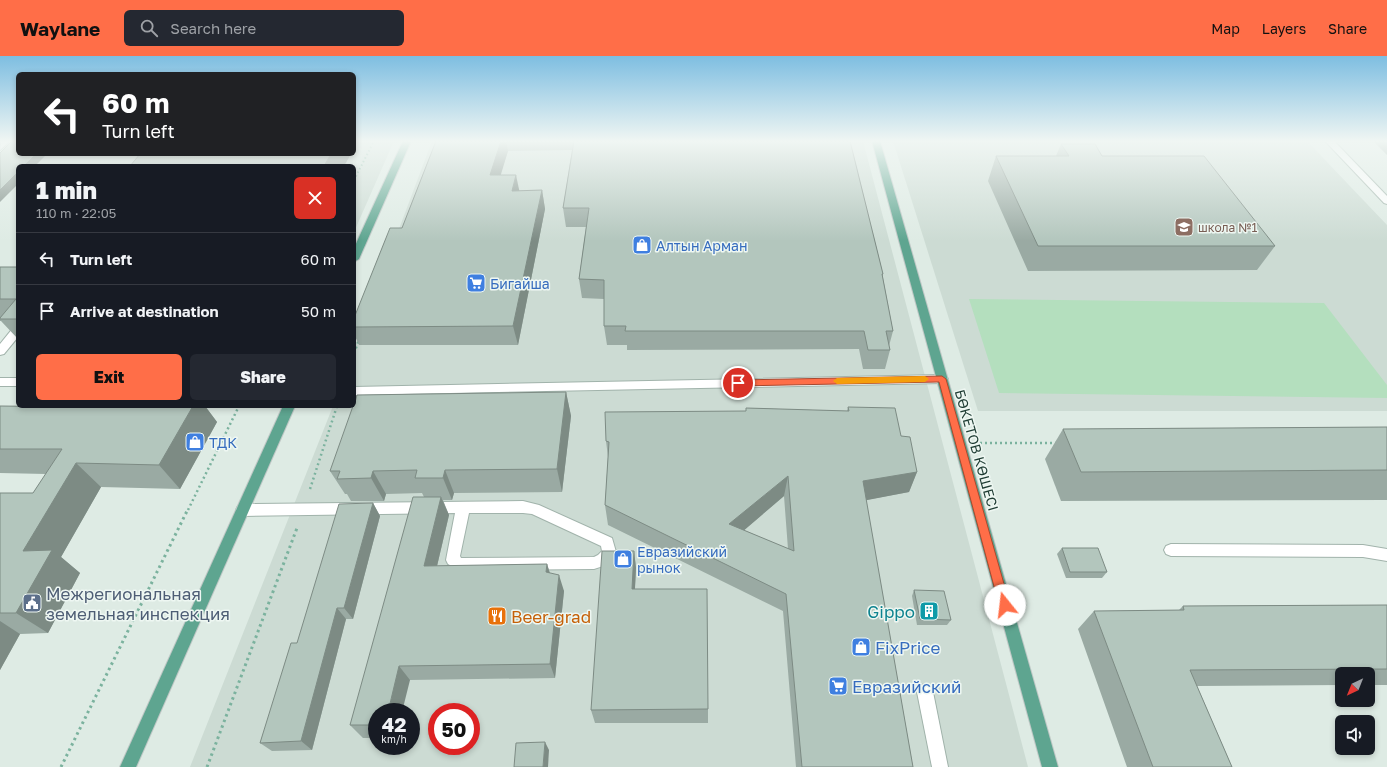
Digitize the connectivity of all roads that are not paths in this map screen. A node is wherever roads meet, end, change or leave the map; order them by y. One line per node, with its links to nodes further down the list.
1 (392, 174): 5 (main road)
2 (885, 174): 8 (main road, БӨКЕТОВ КӨШЕСІ)
3 (1361, 174): 4 (street)
4 (1387, 201)
5 (356, 255)
6 (16, 332): 7 (street)
7 (0, 351)
8 (942, 379): 11 (street); 20 (main road, БӨКЕТОВ КӨШЕСІ)
9 (0, 382): 10 (street)
10 (16, 382)
11 (356, 391)
12 (288, 408): 14 (main road)
13 (463, 508): 13 (street); 14 (street)
14 (243, 510): 18 (main road)
15 (1171, 550): 16 (street)
16 (1387, 555)
17 (925, 692): 19 (street)
18 (128, 767)
19 (940, 767)
20 (1050, 767)

